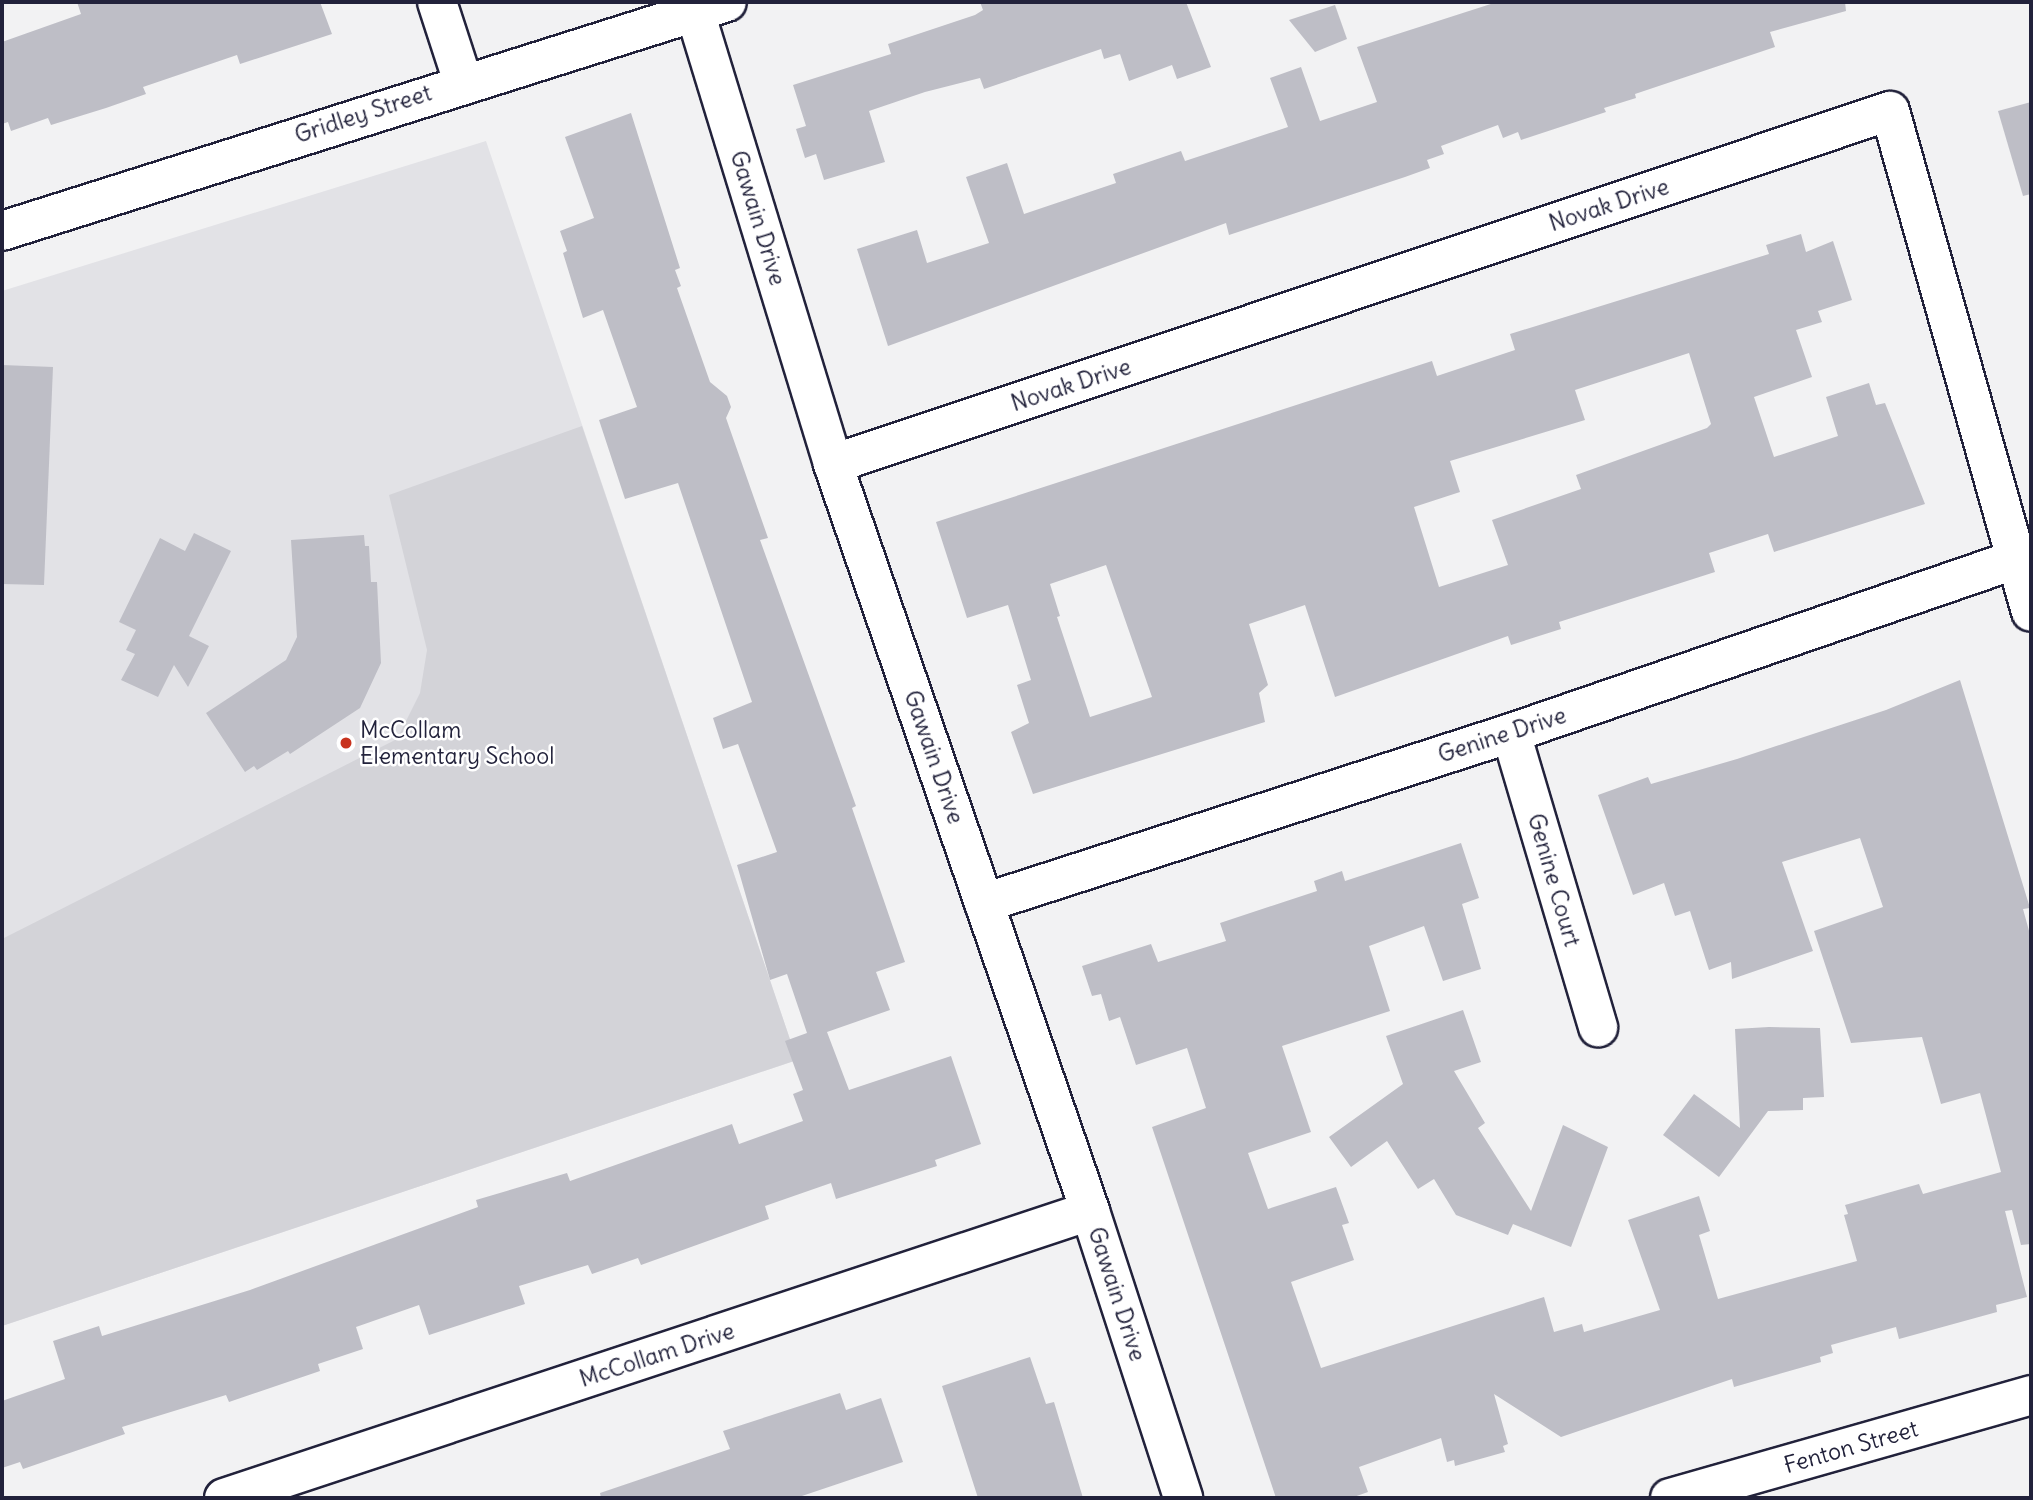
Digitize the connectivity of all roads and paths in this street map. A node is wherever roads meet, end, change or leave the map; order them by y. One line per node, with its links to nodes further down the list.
1 (437, 2): 3 (street)
2 (711, 7): 3 (street, Gridley Street); 5 (street, Gawain Drive)
3 (463, 82): 4 (street, Gridley Street)
4 (2, 231)
5 (834, 464): 6 (street, Novak Drive); 9 (street, Gawain Drive)
6 (2017, 559): 7 (street, Novak Drive); 8 (street, Genine Drive)
7 (2031, 612)
8 (1511, 733): 9 (street, Genine Drive); 10 (street, Genine Court)
9 (984, 903): 11 (street, Gawain Drive)
10 (1598, 1027)
11 (1090, 1211): 14 (street, McCollam Drive); 15 (street, Gawain Drive)
12 (2031, 1395): 13 (street, Fenton Street)
13 (1775, 1484): 16 (street, Fenton Street)
14 (224, 1498)
15 (1184, 1498)
16 (1670, 1498)

